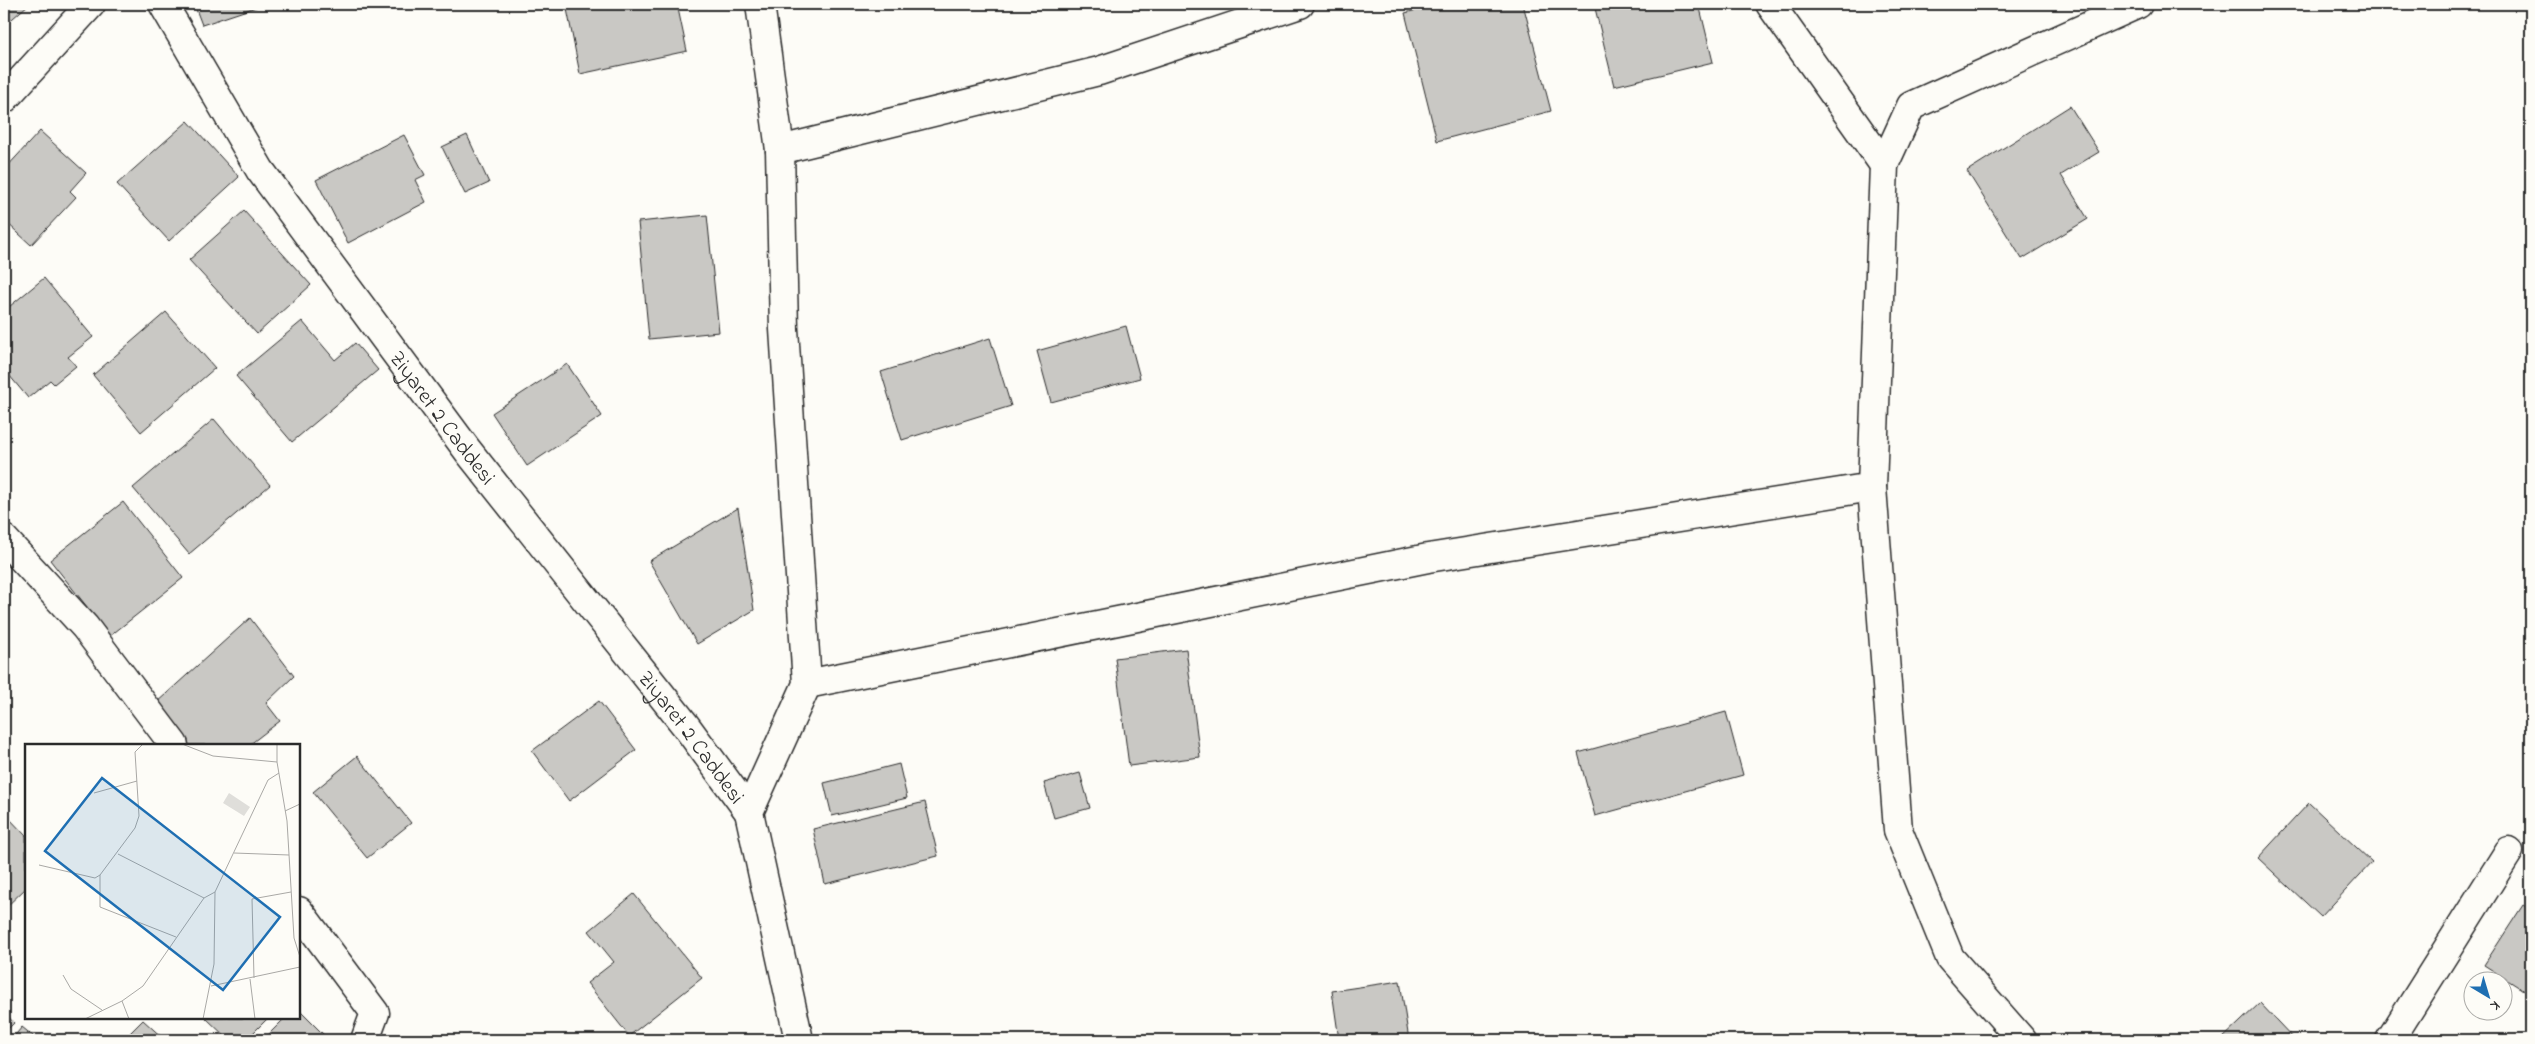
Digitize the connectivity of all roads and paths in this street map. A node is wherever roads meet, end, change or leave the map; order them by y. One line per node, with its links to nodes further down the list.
1 (91, 4): 7 (street)
2 (163, 4): 14 (street, Ziyaret 2 Caddesi)
3 (760, 4): 8 (street)
4 (1300, 4): 8 (street)
5 (1770, 4): 9 (street)
6 (2138, 4): 9 (street)
7 (4, 99)
8 (780, 150): 12 (street)
9 (1884, 165): 10 (street)
10 (1872, 488): 12 (street); 19 (street)
11 (4, 539): 13 (street)
12 (806, 684): 14 (street)
13 (173, 744)
14 (749, 812): 18 (street)
15 (2509, 851): 20 (street)
16 (300, 912): 17 (street)
17 (365, 1040)
18 (799, 1040)
19 (2022, 1040)
20 (2390, 1040)

